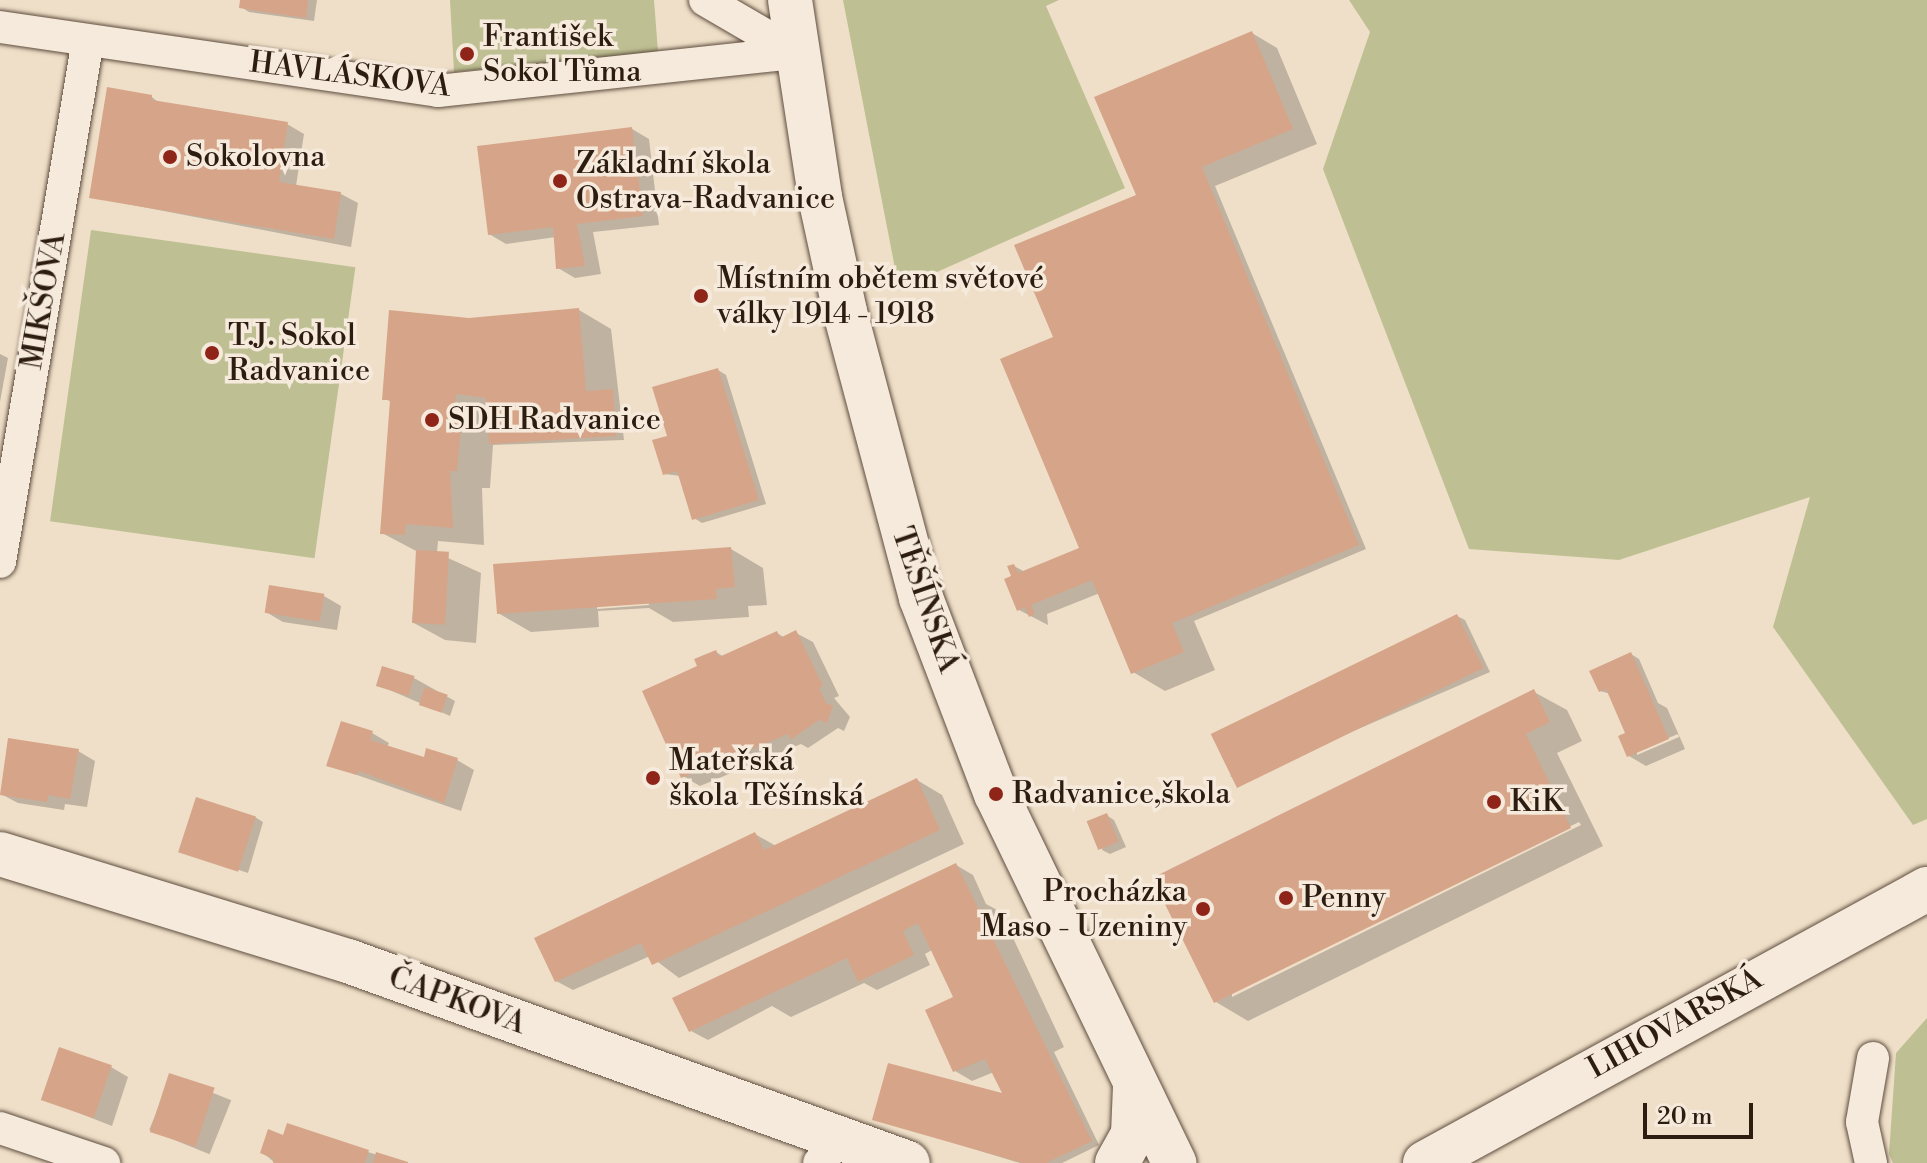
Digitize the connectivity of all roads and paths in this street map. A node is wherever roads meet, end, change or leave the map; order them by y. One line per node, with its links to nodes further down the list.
1 (705, 0): 5 (street)
2 (790, 0): 5 (street, TĚŠÍNSKÁ)
3 (0, 27): 4 (street, HAVLÁSKOVA)
4 (88, 40): 5 (street, HAVLÁSKOVA); 6 (street, MIKŠOVA)
5 (796, 53): 10 (street, TĚŠÍNSKÁ)
6 (0, 562)
7 (0, 854): 12 (street, ČAPKOVA)
8 (1927, 889): 17 (street, LIHOVARSKÁ)
9 (1873, 1058): 18 (street)
10 (1135, 1087): 15 (street); 16 (street, TĚŠÍNSKÁ)
11 (0, 1128): 13 (street)
12 (829, 1151): 14 (street, ČAPKOVA)
13 (104, 1163)
14 (908, 1163)
15 (1117, 1163)
16 (1174, 1163)
17 (1425, 1163)
18 (1871, 1163)

